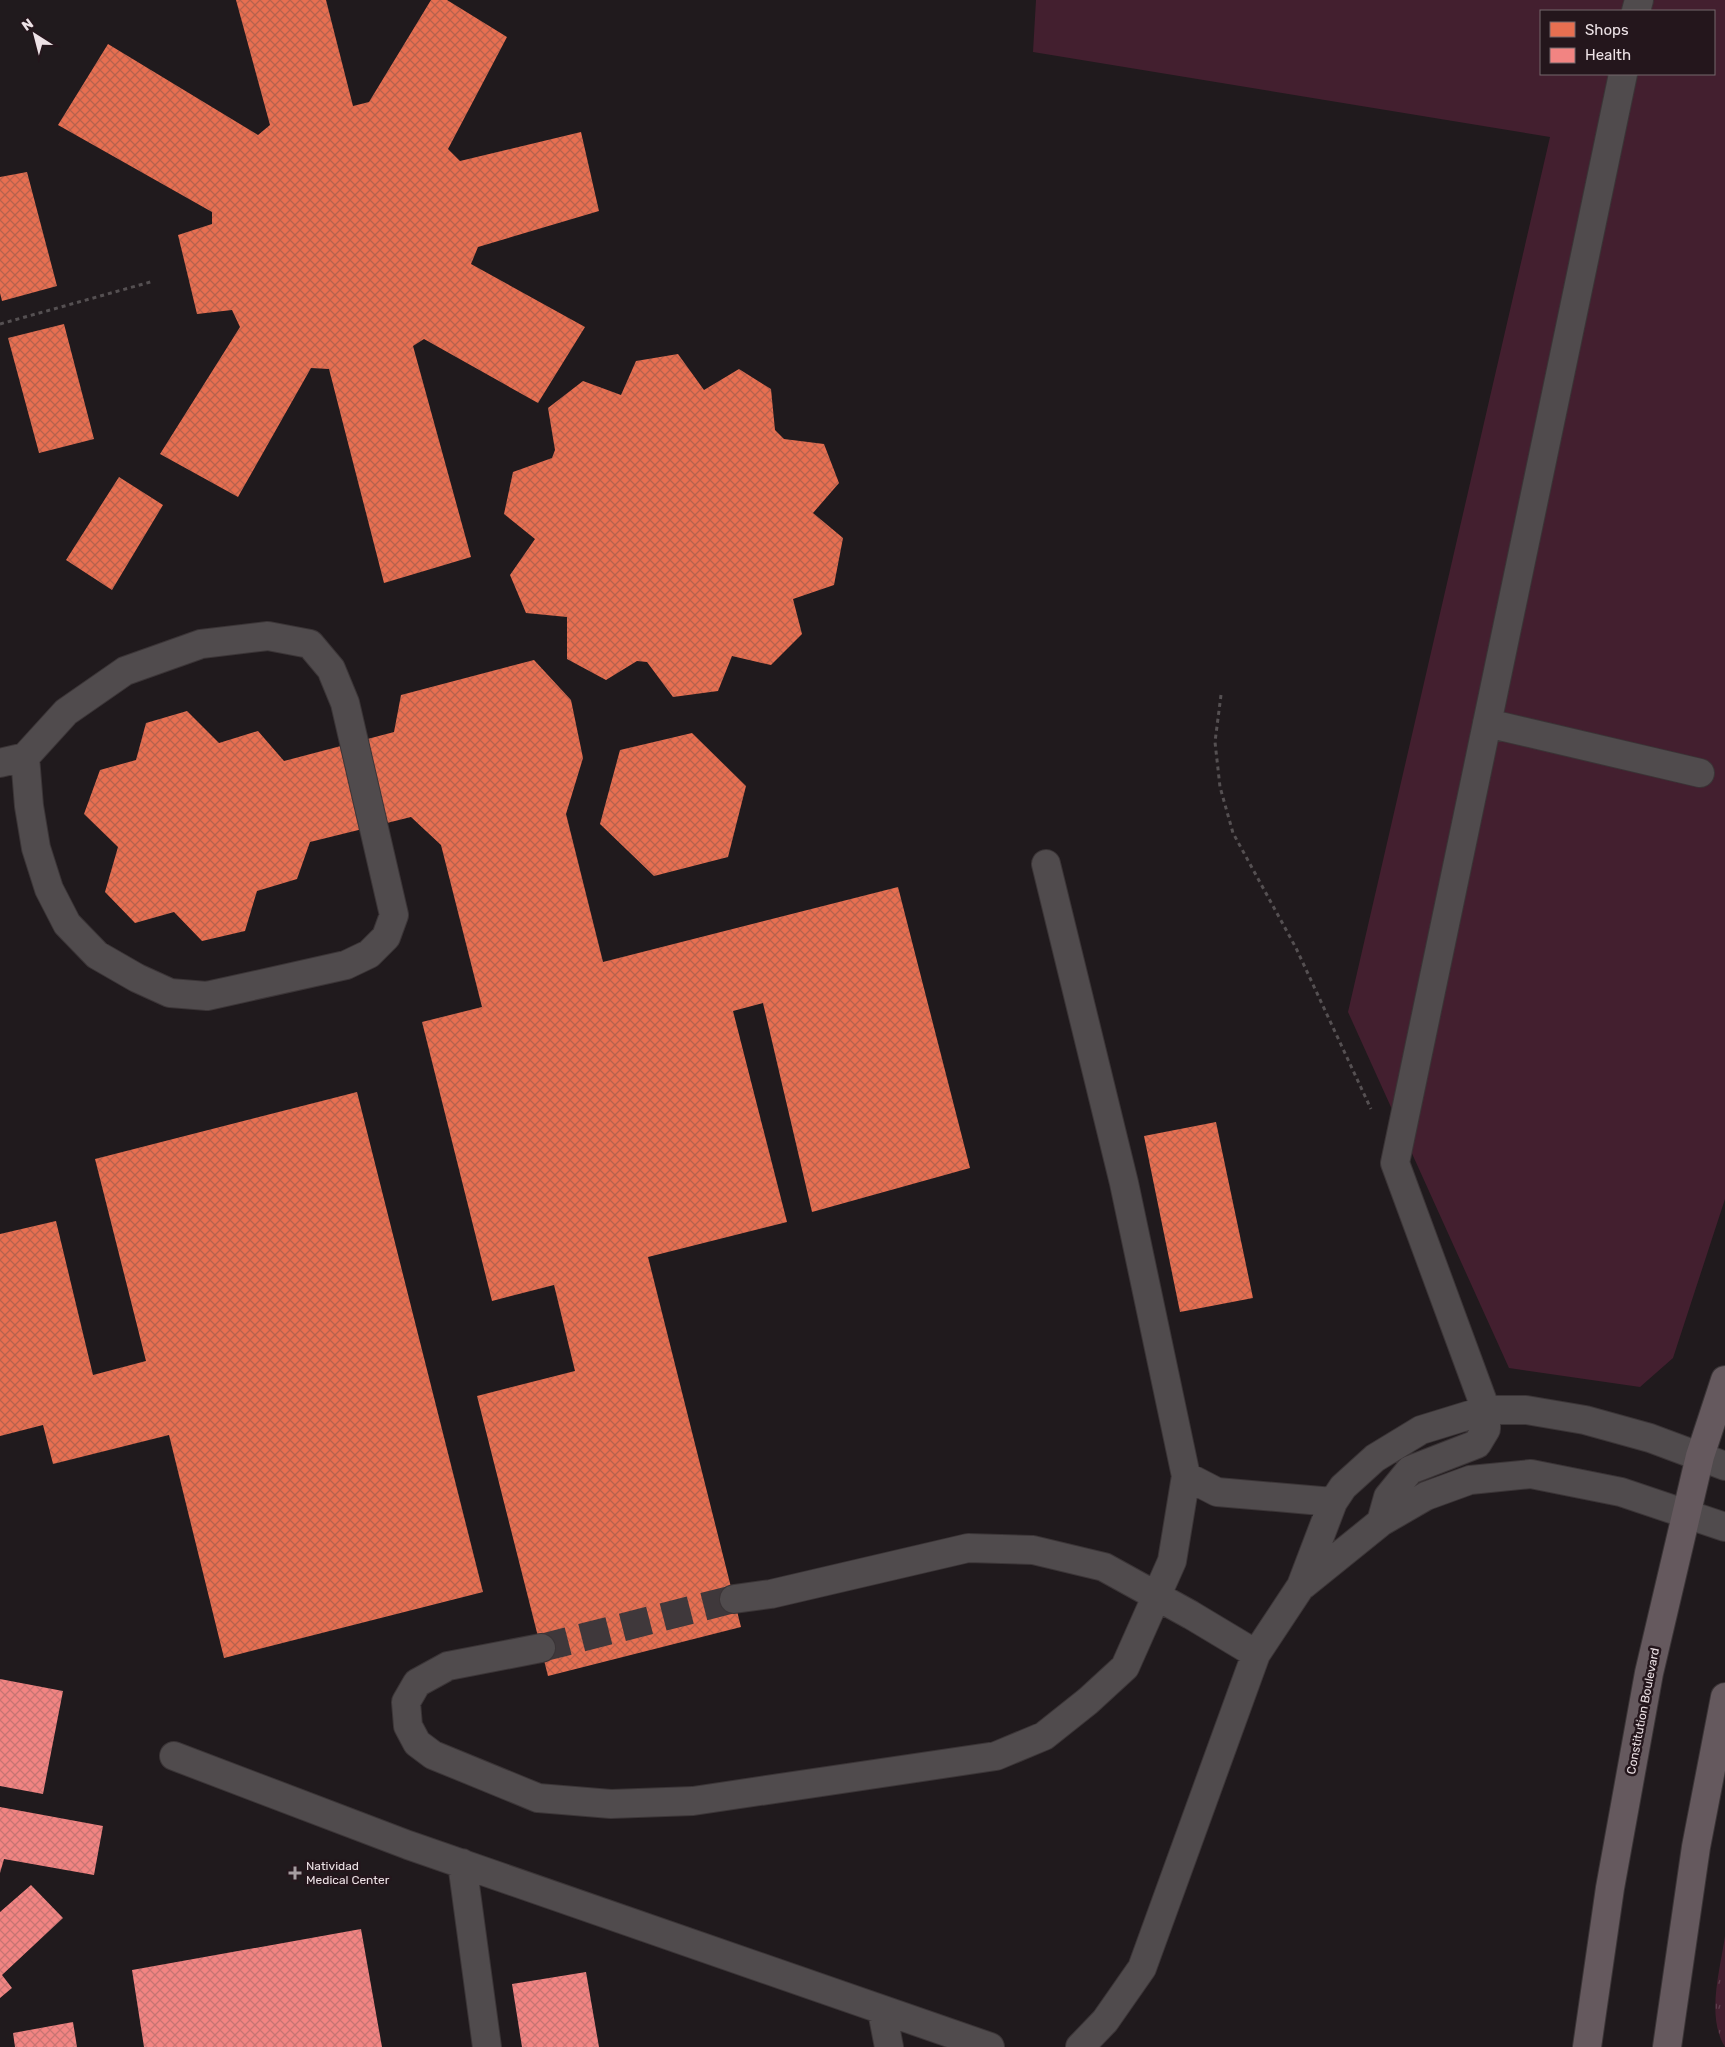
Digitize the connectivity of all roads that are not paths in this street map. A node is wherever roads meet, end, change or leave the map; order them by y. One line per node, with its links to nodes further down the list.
1 (1623, 75): 2 (street)
2 (1487, 723): 4 (street); 7 (street)
3 (12, 760): 3 (street)
4 (1700, 774)
5 (1046, 864): 10 (street)
6 (1725, 1380): 8 (main road, Constitution Boulevard)
7 (1486, 1410): 8 (street); 11 (street); 13 (street)
8 (1700, 1456): 9 (street); 12 (main road, Constitution Boulevard)
9 (1725, 1466)
10 (1186, 1476): 11 (street); 16 (street)
11 (1333, 1502): 15 (street)
12 (1685, 1514): 13 (street); 14 (street); 28 (main road, Constitution Boulevard)
13 (1381, 1522): 15 (street)
14 (1725, 1527)
15 (1301, 1586): 19 (street)
16 (1157, 1596): 17 (street); 18 (street); 19 (street)
17 (734, 1599)
18 (541, 1648)
19 (1256, 1654): 27 (street)
20 (1725, 1697): 29 (main road)
21 (174, 1756): 22 (street)
22 (462, 1864): 23 (street); 24 (street)
23 (882, 2011): 25 (street); 26 (street)
24 (487, 2047)
25 (889, 2047)
26 (990, 2047)
27 (1080, 2047)
28 (1587, 2047)
29 (1667, 2047)

